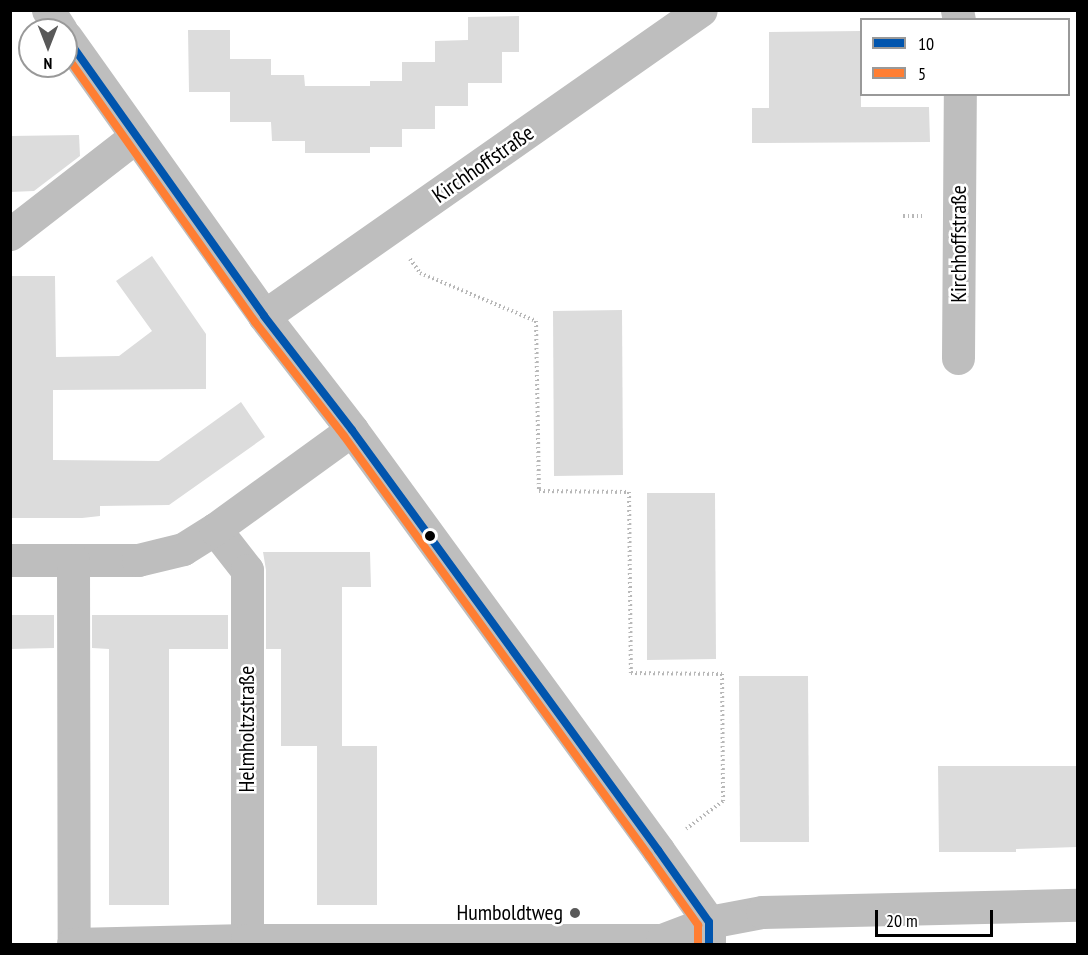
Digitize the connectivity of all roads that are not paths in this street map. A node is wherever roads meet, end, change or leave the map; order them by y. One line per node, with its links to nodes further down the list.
1 (701, 10): 6 (street, Kirchhoffstraße)
2 (78, 54): 4 (street)
3 (960, 96): 7 (street, Kirchhoffstraße)
4 (135, 137): 5 (street); 6 (street)
5 (10, 234)
6 (264, 316): 8 (street)
7 (958, 357)
8 (352, 430): 9 (street); 13 (street)
9 (215, 529): 11 (street); 14 (street, Helmholtzstraße)
10 (10, 560): 11 (street)
11 (73, 560): 15 (street)
12 (1077, 905): 13 (street)
13 (709, 933): 14 (street)
14 (247, 940): 15 (street)
15 (74, 944)

